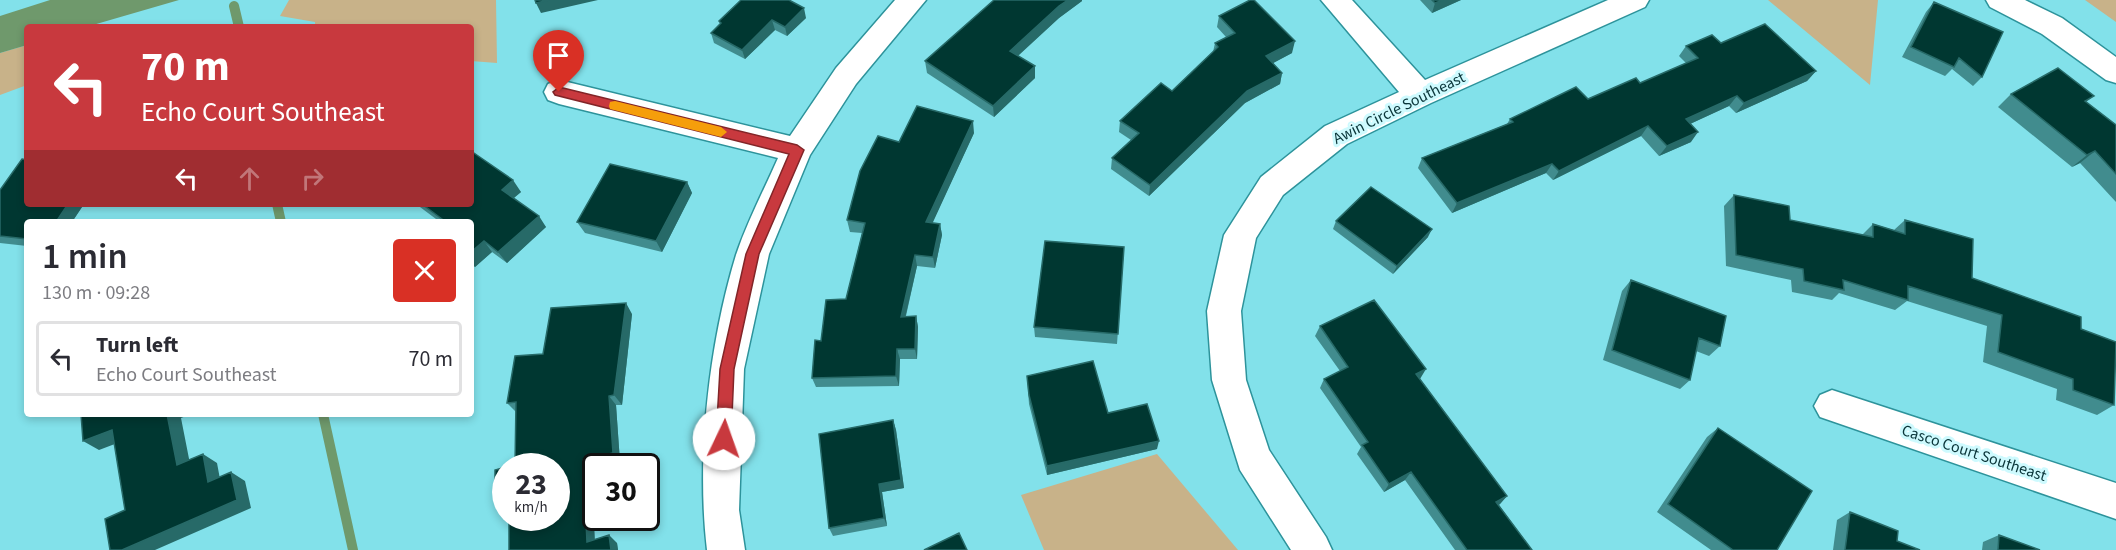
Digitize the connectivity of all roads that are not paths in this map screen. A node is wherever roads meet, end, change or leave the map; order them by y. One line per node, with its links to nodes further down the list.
1 (912, 0): 8 (street)
2 (1335, 0): 7 (street)
3 (1635, 0): 7 (street, Awin Circle Southeast)
4 (2000, 0): 5 (street)
5 (2116, 72)
6 (559, 92): 8 (street)
7 (1420, 95): 12 (street, Awin Circle Southeast)
8 (797, 150): 11 (street)
9 (1832, 406): 10 (street, Casco Court Southeast)
10 (2116, 501)
11 (726, 550)
12 (1313, 550)

